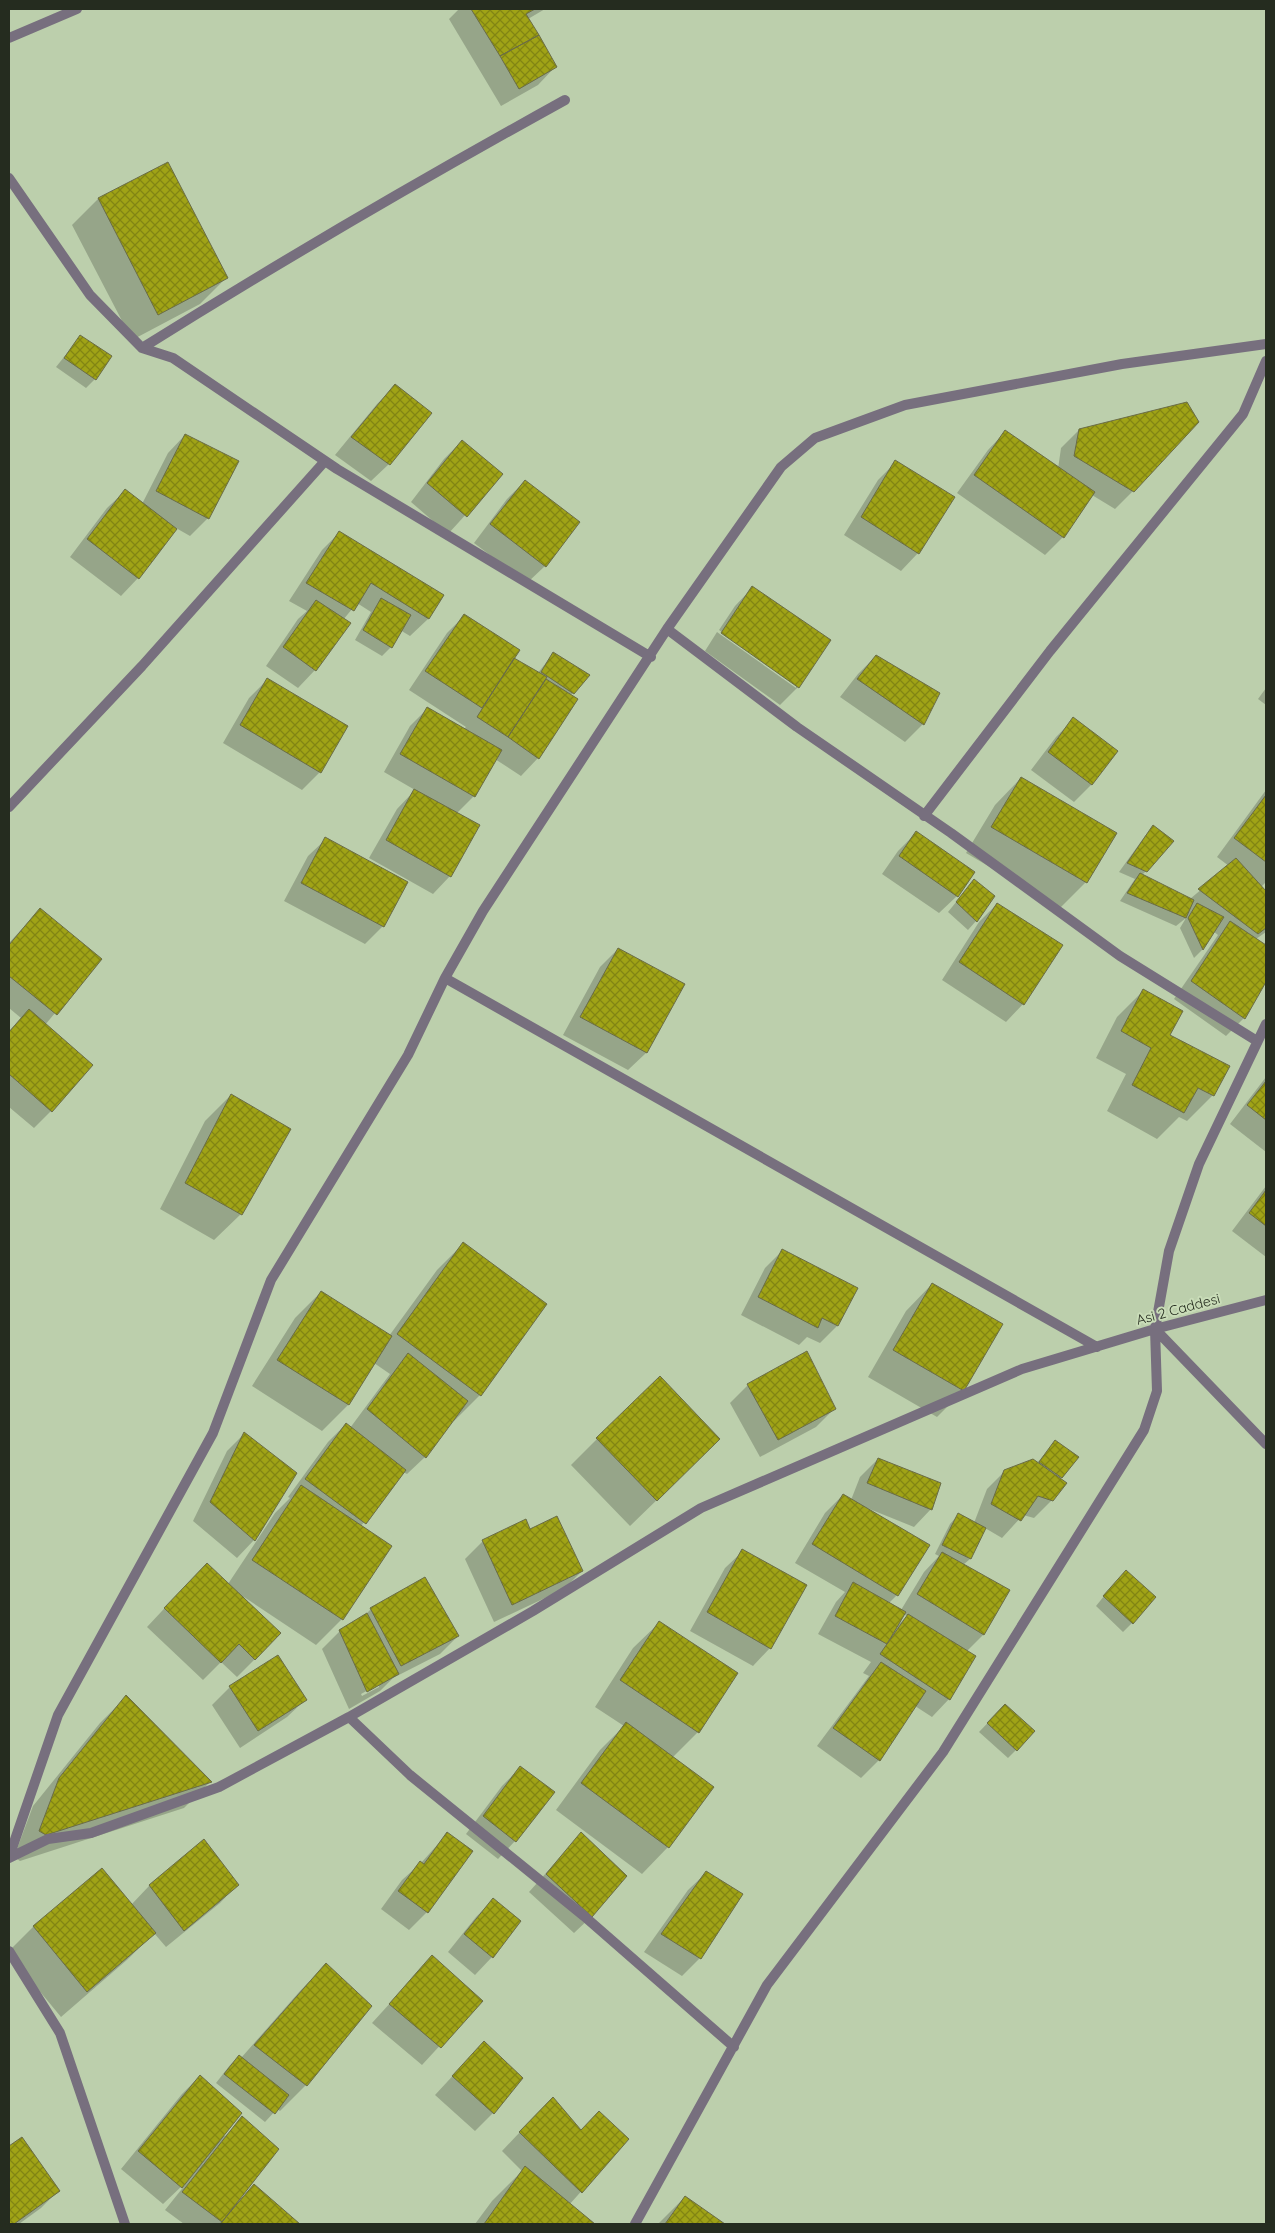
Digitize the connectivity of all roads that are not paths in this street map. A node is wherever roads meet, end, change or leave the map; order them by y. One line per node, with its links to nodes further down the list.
1 (77, 9): 2 (street)
2 (9, 38)
3 (566, 100): 6 (street)
4 (9, 178): 6 (street)
5 (1266, 344): 9 (street)
6 (142, 348): 8 (street)
7 (1266, 361): 12 (street)
8 (325, 461): 10 (street); 11 (street)
9 (667, 629): 10 (street); 12 (street)
10 (650, 657): 13 (street)
11 (9, 807)
12 (924, 816): 15 (street)
13 (445, 978): 18 (street); 21 (street)
14 (1266, 1024): 15 (street)
15 (1257, 1041): 17 (street)
16 (1266, 1300): 17 (street, Asi 2 Caddesi)
17 (1155, 1329): 18 (street, Asi 2 Caddesi); 19 (street); 23 (street)
18 (1096, 1346): 20 (street, Asi 2 Caddesi)
19 (1266, 1444)
20 (349, 1716): 21 (street, Asi 2 Caddesi); 23 (street)
21 (9, 1858)
22 (9, 1951): 24 (street)
23 (734, 2047): 25 (street)
24 (125, 2224)
25 (635, 2224)

